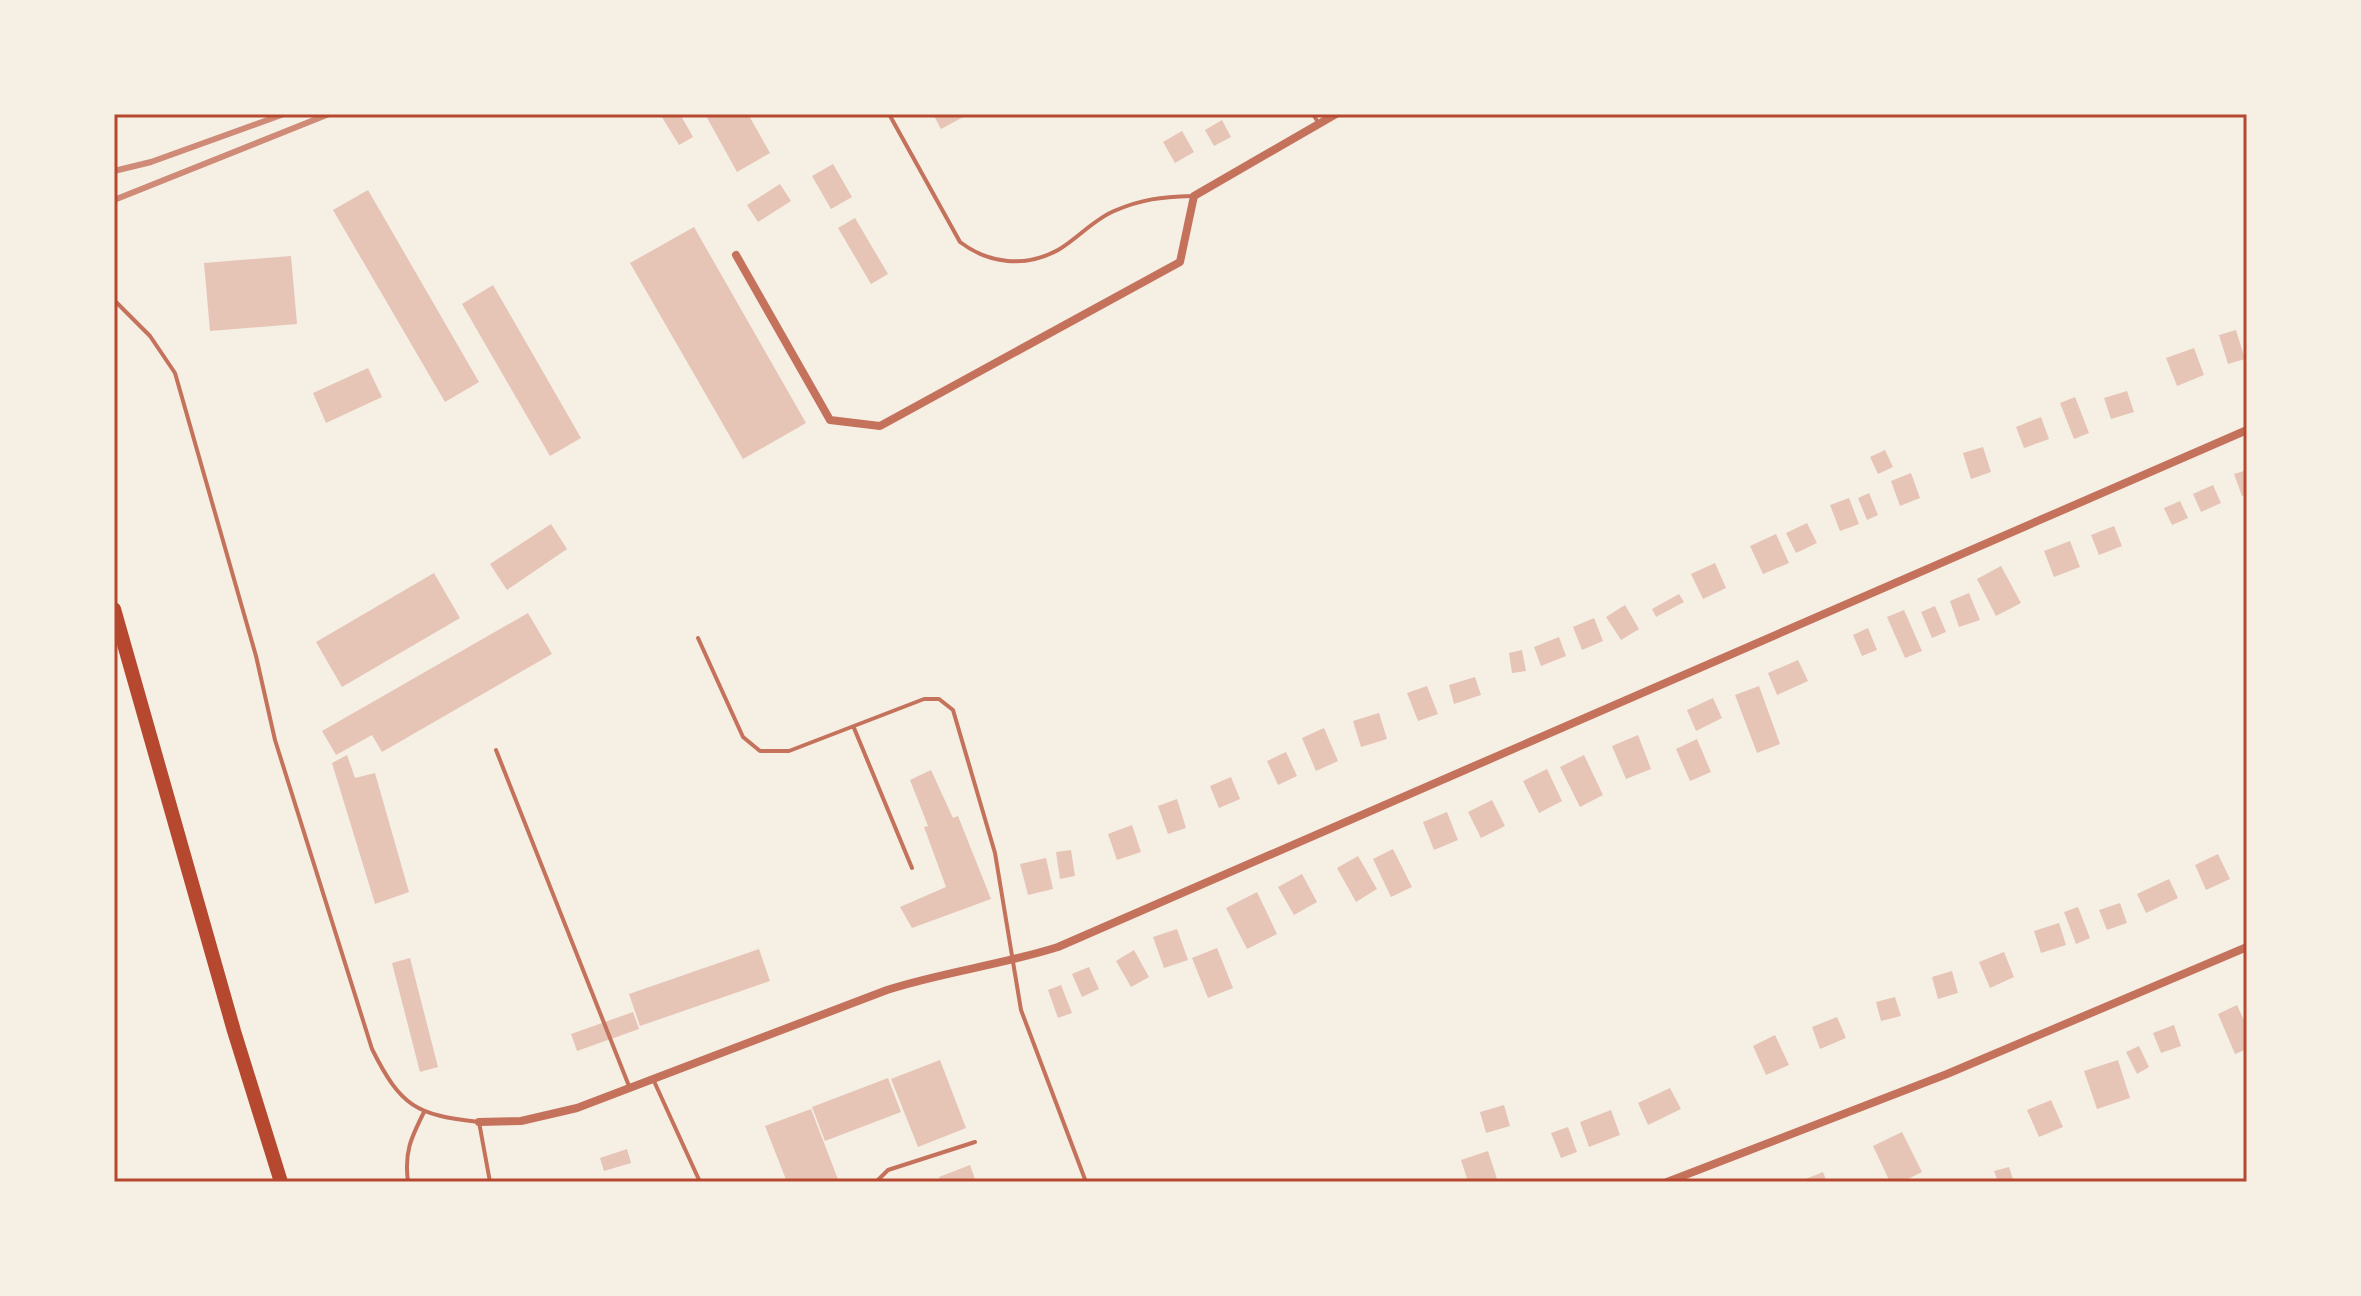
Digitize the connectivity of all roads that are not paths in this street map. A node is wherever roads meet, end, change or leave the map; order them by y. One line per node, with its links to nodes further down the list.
1 (889, 114): 5 (lane)
2 (1313, 114): 4 (lane)
3 (1336, 114): 4 (street)
4 (1319, 124): 5 (street)
5 (1194, 196): 6 (street)
6 (736, 255)
7 (114, 300): 18 (lane)
8 (2247, 430): 15 (street)
9 (114, 609): 21 (highway)
10 (698, 638): 11 (lane)
11 (854, 728): 13 (lane); 15 (lane)
12 (496, 750): 17 (lane)
13 (912, 868)
14 (2247, 947): 27 (street)
15 (1013, 961): 16 (street); 26 (lane)
16 (653, 1079): 17 (street); 24 (lane)
17 (630, 1088): 19 (street)
18 (424, 1112): 19 (lane); 22 (lane)
19 (479, 1122): 23 (lane)
20 (975, 1142): 25 (lane)
21 (281, 1182)
22 (408, 1182)
23 (490, 1182)
24 (700, 1182)
25 (876, 1182)
26 (1086, 1182)
27 (1667, 1182)

